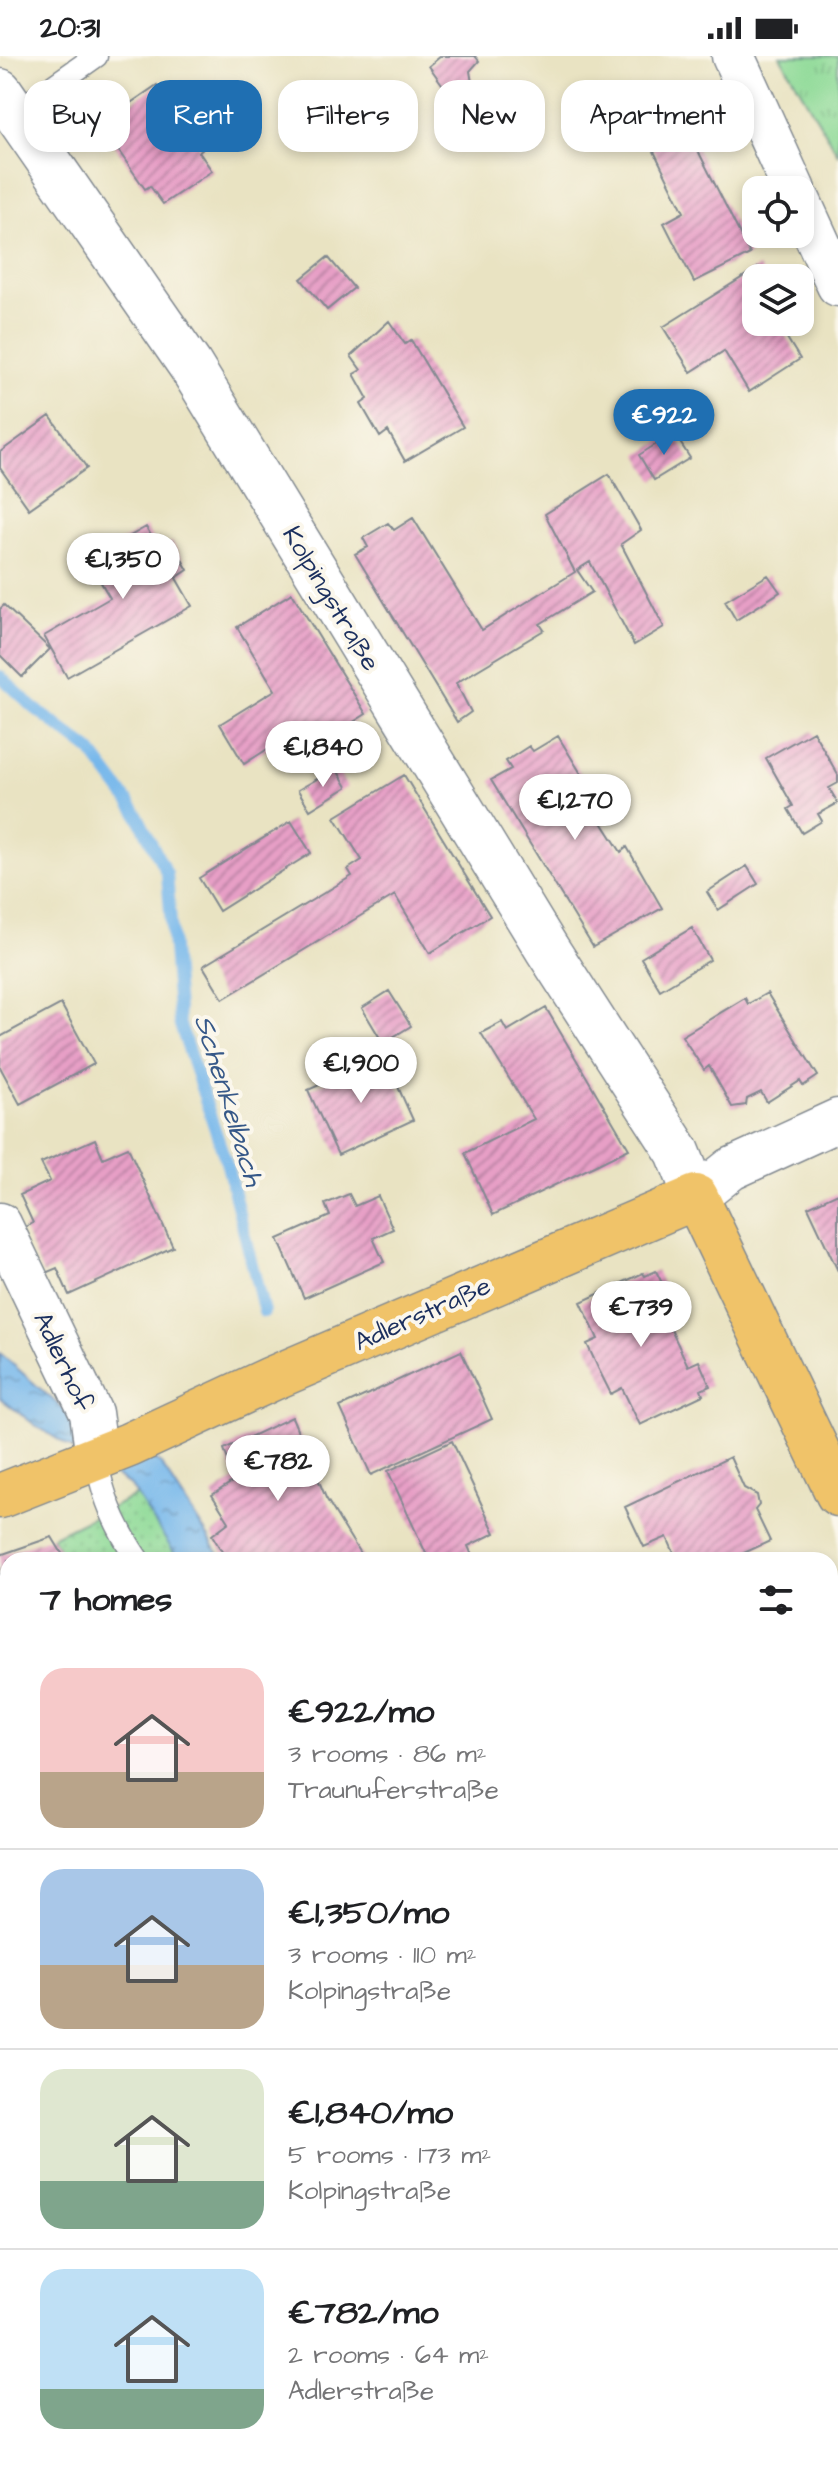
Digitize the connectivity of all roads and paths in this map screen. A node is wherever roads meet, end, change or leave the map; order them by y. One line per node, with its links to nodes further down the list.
1 (96, 56): 3 (lane)
2 (733, 56): 4 (street)
3 (8, 102): 8 (street, Kolpingstraße)
4 (788, 176)
5 (814, 233): 6 (street)
6 (838, 285)
7 (838, 1120): 8 (street, Adlerstraße)
8 (696, 1197): 10 (main road, Adlerstraße); 11 (main road)
9 (0, 1224): 10 (street, Adlerhof)
10 (104, 1462): 12 (main road, Adlerstraße); 13 (lane)
11 (838, 1494)
12 (0, 1496)
13 (133, 1552)

